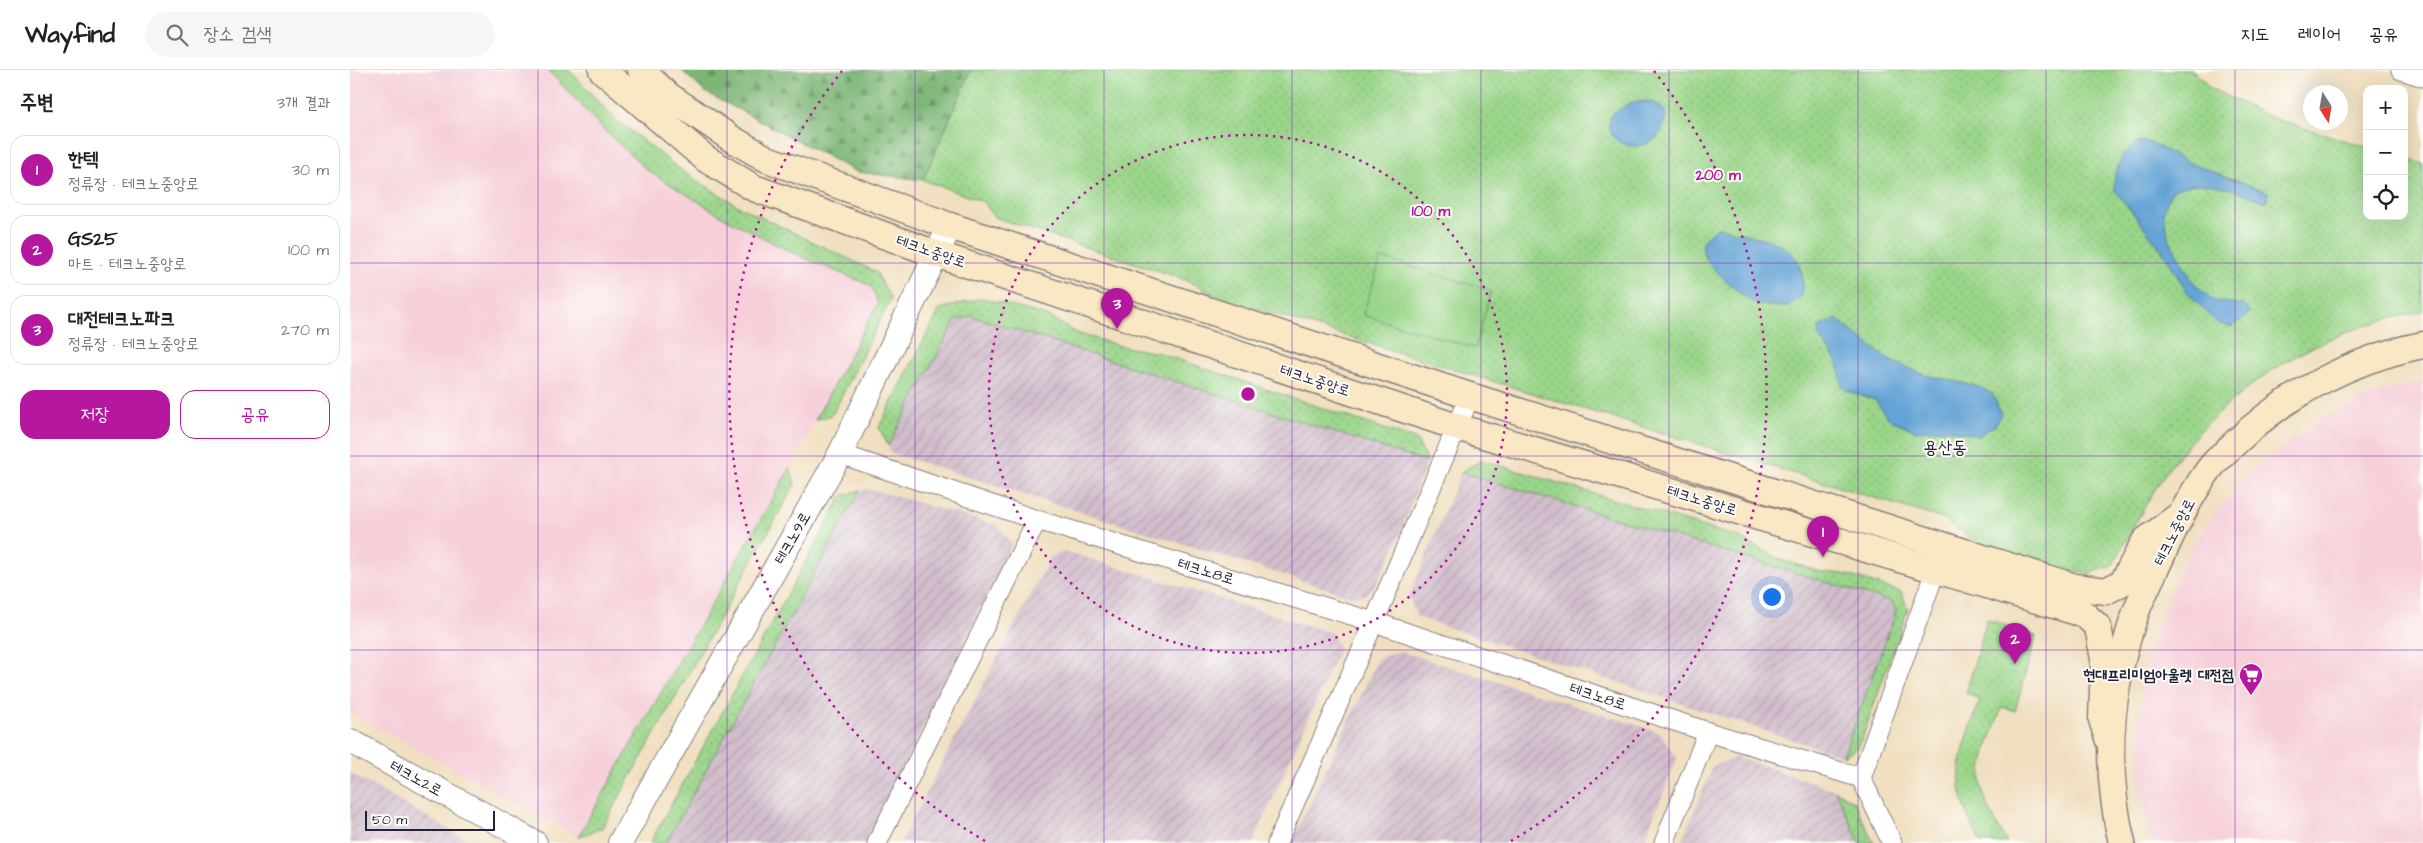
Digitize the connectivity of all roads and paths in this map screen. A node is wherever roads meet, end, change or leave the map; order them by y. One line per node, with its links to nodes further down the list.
1 (602, 70): 6 (main road, 테크노중앙로)
2 (641, 70): 5 (main road, 테크노중앙로)
3 (2401, 70): 4 (street)
4 (2423, 77)
5 (950, 226): 6 (street, 테크노9로); 8 (main road, 테크노중앙로)
6 (936, 254): 9 (main road, 테크노중앙로); 10 (street, 테크노9로)
7 (2423, 345): 11 (main road, 테크노중앙로)
8 (1470, 396): 9 (street); 14 (main road, 테크노중앙로)
9 (1457, 427): 13 (main road, 테크노중앙로); 15 (street)
10 (840, 454): 12 (street, 테크노8로); 21 (street, 테크노9로)
11 (2180, 515): 14 (main road); 18 (main road, 테크노중앙로)
12 (1038, 520): 15 (street, 테크노8로); 22 (street)
13 (1936, 569): 14 (main road, 테크노중앙로); 19 (street)
14 (2070, 597): 18 (main road)
15 (1374, 622): 16 (street, 테크노8로); 23 (street)
16 (1708, 732): 19 (street, 테크노8로); 24 (street)
17 (350, 741): 20 (street, 테크노2로)
18 (2109, 741): 26 (main road, 테크노중앙로)
19 (1861, 778): 25 (street)
20 (535, 843)
21 (620, 843)
22 (877, 843)
23 (1277, 843)
24 (1664, 843)
25 (1892, 843)
26 (2122, 843)

